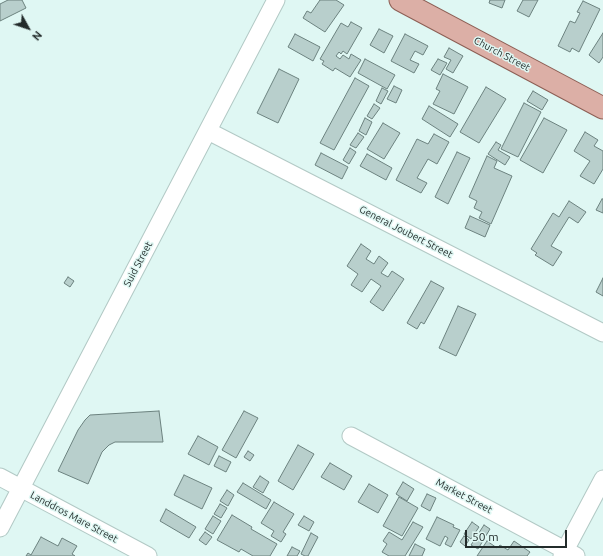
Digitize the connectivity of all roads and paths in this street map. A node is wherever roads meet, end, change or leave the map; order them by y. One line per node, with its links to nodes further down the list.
1 (276, 0): 4 (street, Suid Street)
2 (400, 0): 3 (main road, Church Street)
3 (603, 108)
4 (208, 131): 5 (street, General Joubert Street); 9 (street, Suid Street)
5 (603, 333)
6 (351, 436): 11 (street, Market Street)
7 (0, 477): 9 (street, Landdros Mare Street)
8 (603, 479): 11 (street)
9 (21, 489): 10 (street, Suid Street); 12 (street, Landdros Mare Street)
10 (0, 528)
11 (568, 554)
12 (148, 556)

